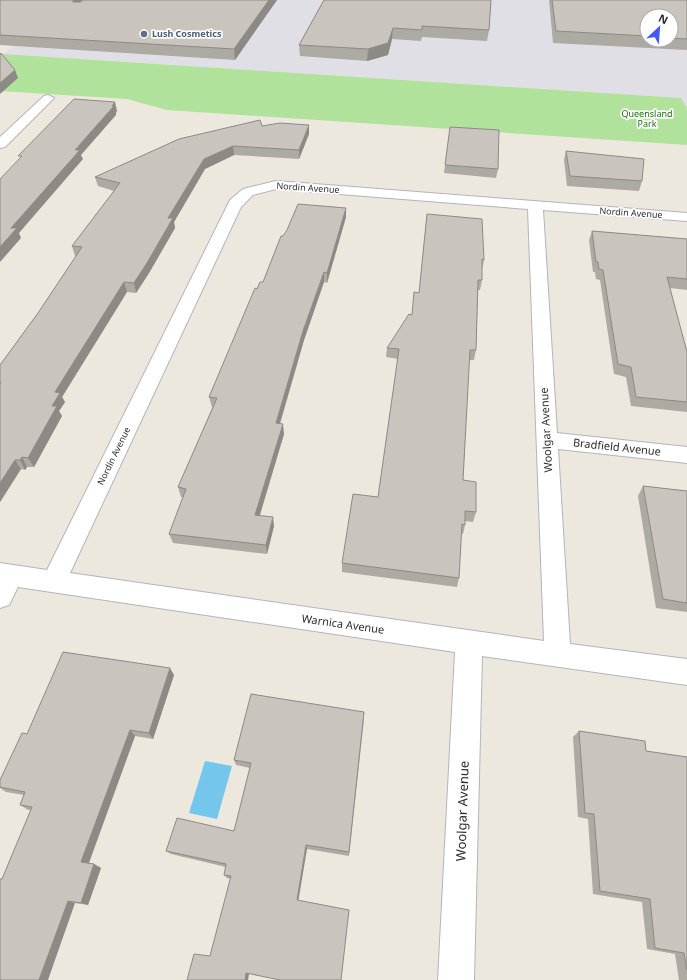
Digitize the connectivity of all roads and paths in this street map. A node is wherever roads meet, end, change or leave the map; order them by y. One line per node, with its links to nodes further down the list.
1 (48, 98): 2 (street)
2 (0, 144)
3 (535, 205): 4 (street, Nordin Avenue); 5 (street, Woolgar Avenue); 8 (street, Nordin Avenue)
4 (687, 217)
5 (547, 440): 6 (street, Bradfield Avenue); 10 (street, Woolgar Avenue)
6 (687, 455)
7 (4, 582): 8 (street, Warnica Avenue)
8 (54, 582): 9 (street, Warnica Avenue)
9 (469, 642): 10 (street, Warnica Avenue); 12 (street, Woolgar Avenue)
10 (558, 655): 11 (street, Warnica Avenue)
11 (687, 672)
12 (456, 980)

